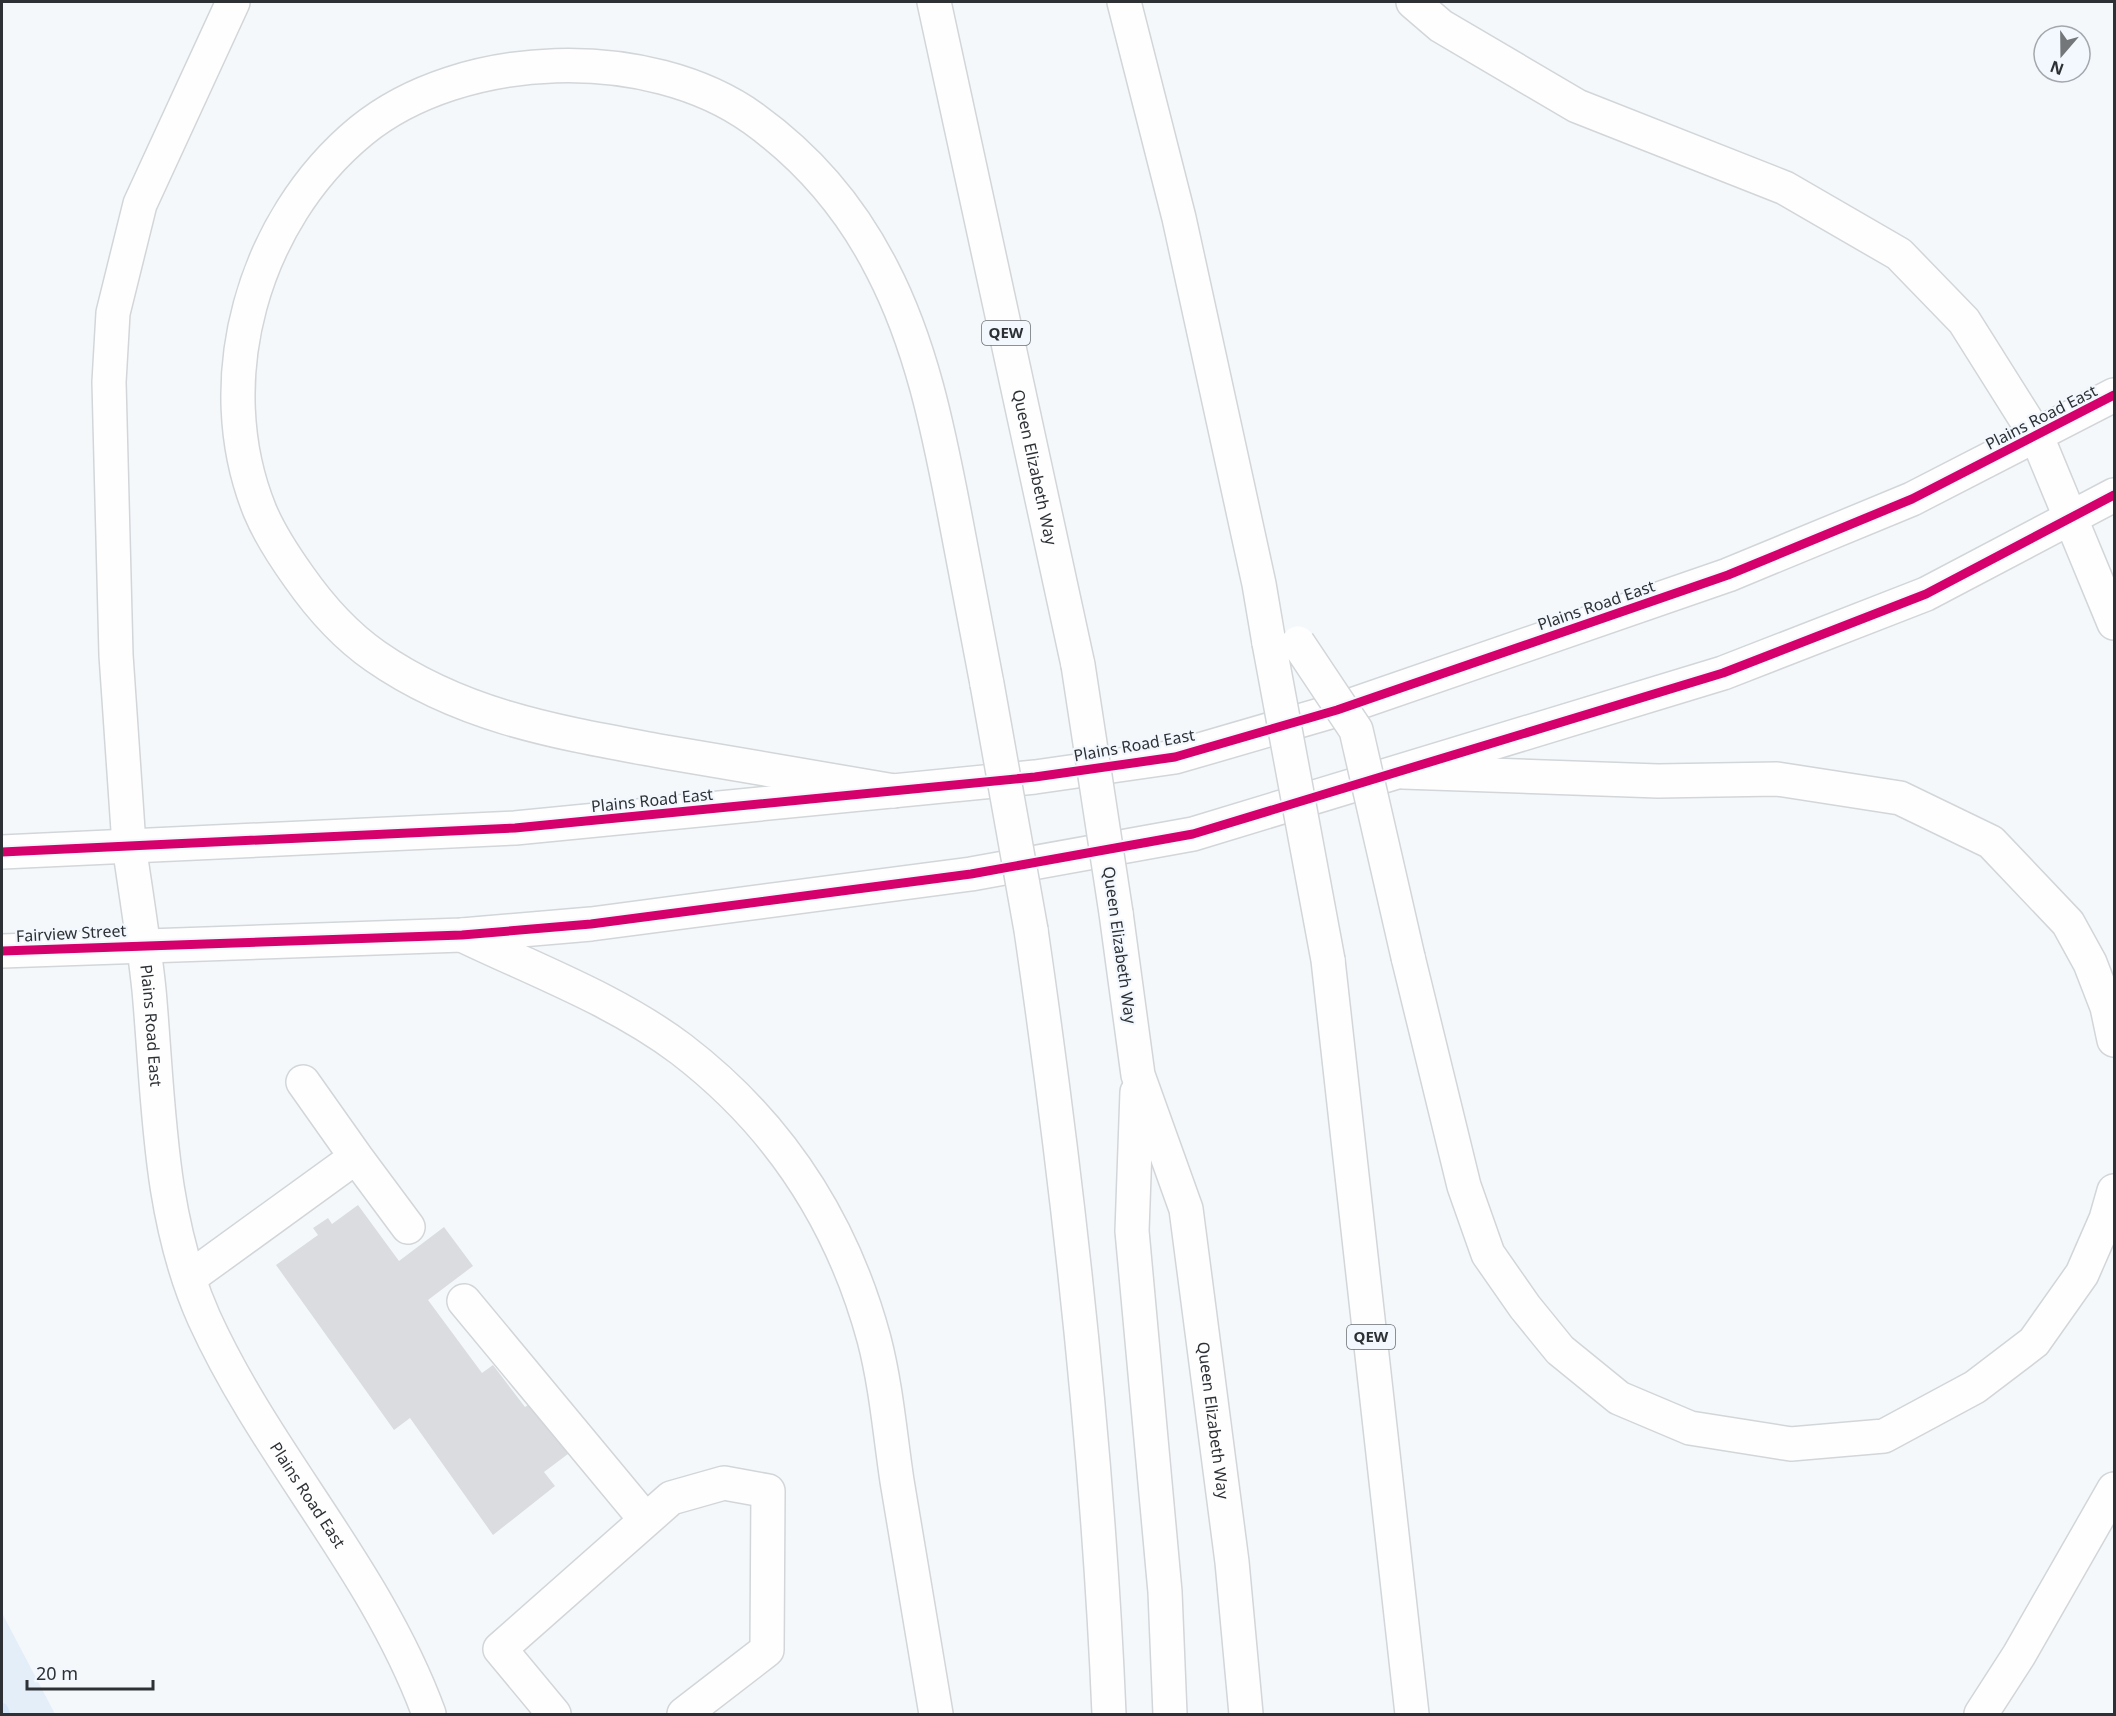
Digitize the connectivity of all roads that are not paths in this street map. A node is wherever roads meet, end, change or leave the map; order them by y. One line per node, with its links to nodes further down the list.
1 (233, 2): 13 (main road)
2 (934, 2): 19 (main road, Queen Elizabeth Way / QEW, bridge)
3 (1124, 2): 10 (main road, QEW)
4 (1413, 2): 6 (main road)
5 (2115, 395): 6 (main road, Plains Road East)
6 (2037, 436): 8 (main road); 12 (main road, Plains Road East)
7 (2115, 495): 8 (main road, Plains Road East)
8 (2069, 516): 9 (main road); 11 (main road, Plains Road East)
9 (2115, 623)
10 (1283, 643): 22 (main road, bridge); 35 (main road, QEW, bridge)
11 (1403, 772): 15 (main road, Plains Road East); 18 (main road)
12 (894, 791): 13 (main road, Plains Road East); 32 (main road, bridge)
13 (129, 845): 14 (main road); 16 (main road)
14 (2, 852)
15 (462, 935): 16 (main road, Plains Road East); 31 (main road)
16 (143, 944): 17 (main road, Fairview Street); 24 (main road, Plains Road East)
17 (2, 951)
18 (2115, 1040)
19 (1138, 1075): 33 (main road); 34 (main road, Queen Elizabeth Way / QEW)
20 (303, 1082): 21 (main road)
21 (356, 1157): 23 (main road); 24 (main road)
22 (2115, 1191)
23 (408, 1227)
24 (189, 1278): 28 (main road, Plains Road East)
25 (465, 1301): 27 (main road)
26 (2115, 1489): 36 (main road)
27 (645, 1519): 29 (main road); 30 (main road)
28 (429, 1714)
29 (554, 1714)
30 (684, 1714)
31 (936, 1714)
32 (1109, 1714)
33 (1170, 1714)
34 (1246, 1714)
35 (1412, 1714)
36 (1981, 1714)

